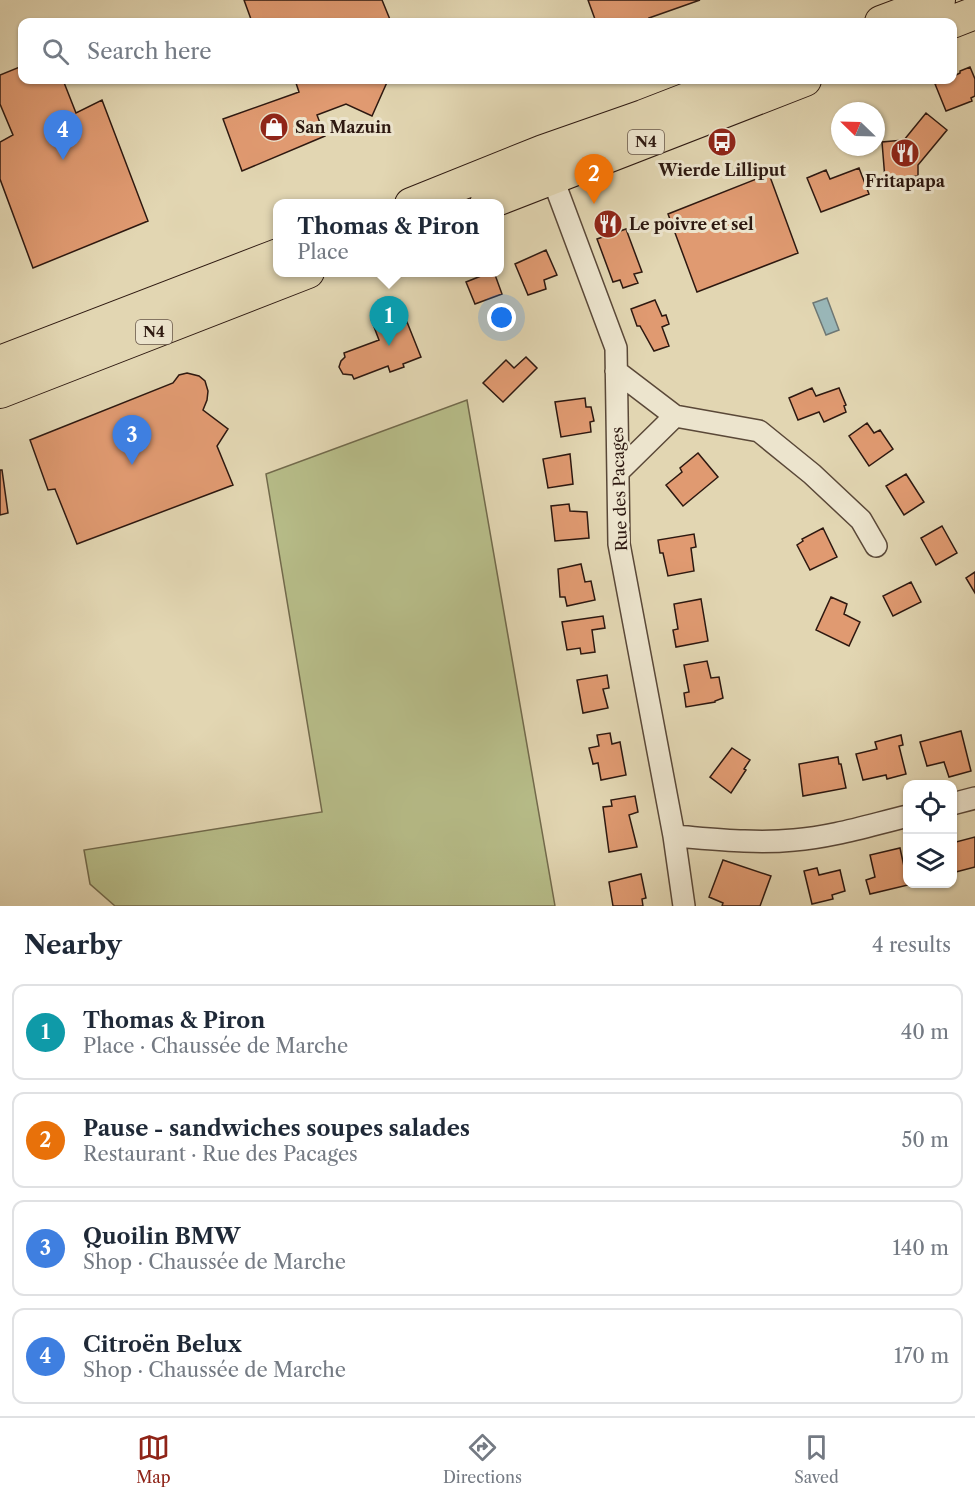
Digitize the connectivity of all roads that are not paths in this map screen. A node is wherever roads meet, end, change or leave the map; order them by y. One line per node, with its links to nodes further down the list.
1 (939, 0): 3 (main road)
2 (975, 13): 4 (main road)
3 (892, 18)
4 (957, 20)
5 (726, 84): 7 (main road, N4)
6 (793, 84): 7 (main road, N4)
7 (547, 165): 8 (main road, N4); 9 (main road, N4); 13 (street, Rue des Pacages)
8 (428, 199)
9 (494, 199)
10 (273, 257): 12 (main road, N4)
11 (298, 277): 14 (main road, N4)
12 (0, 362)
13 (616, 370): 15 (street); 16 (street, Rue des Pacages)
14 (0, 392)
15 (675, 416): 16 (street); 17 (street)
16 (618, 472): 21 (street, Rue des Pacages)
17 (876, 546)
18 (975, 798): 19 (street)
19 (957, 803)
20 (903, 817): 21 (street)
21 (674, 836): 22 (street, Rue des Pacages)
22 (684, 906)

